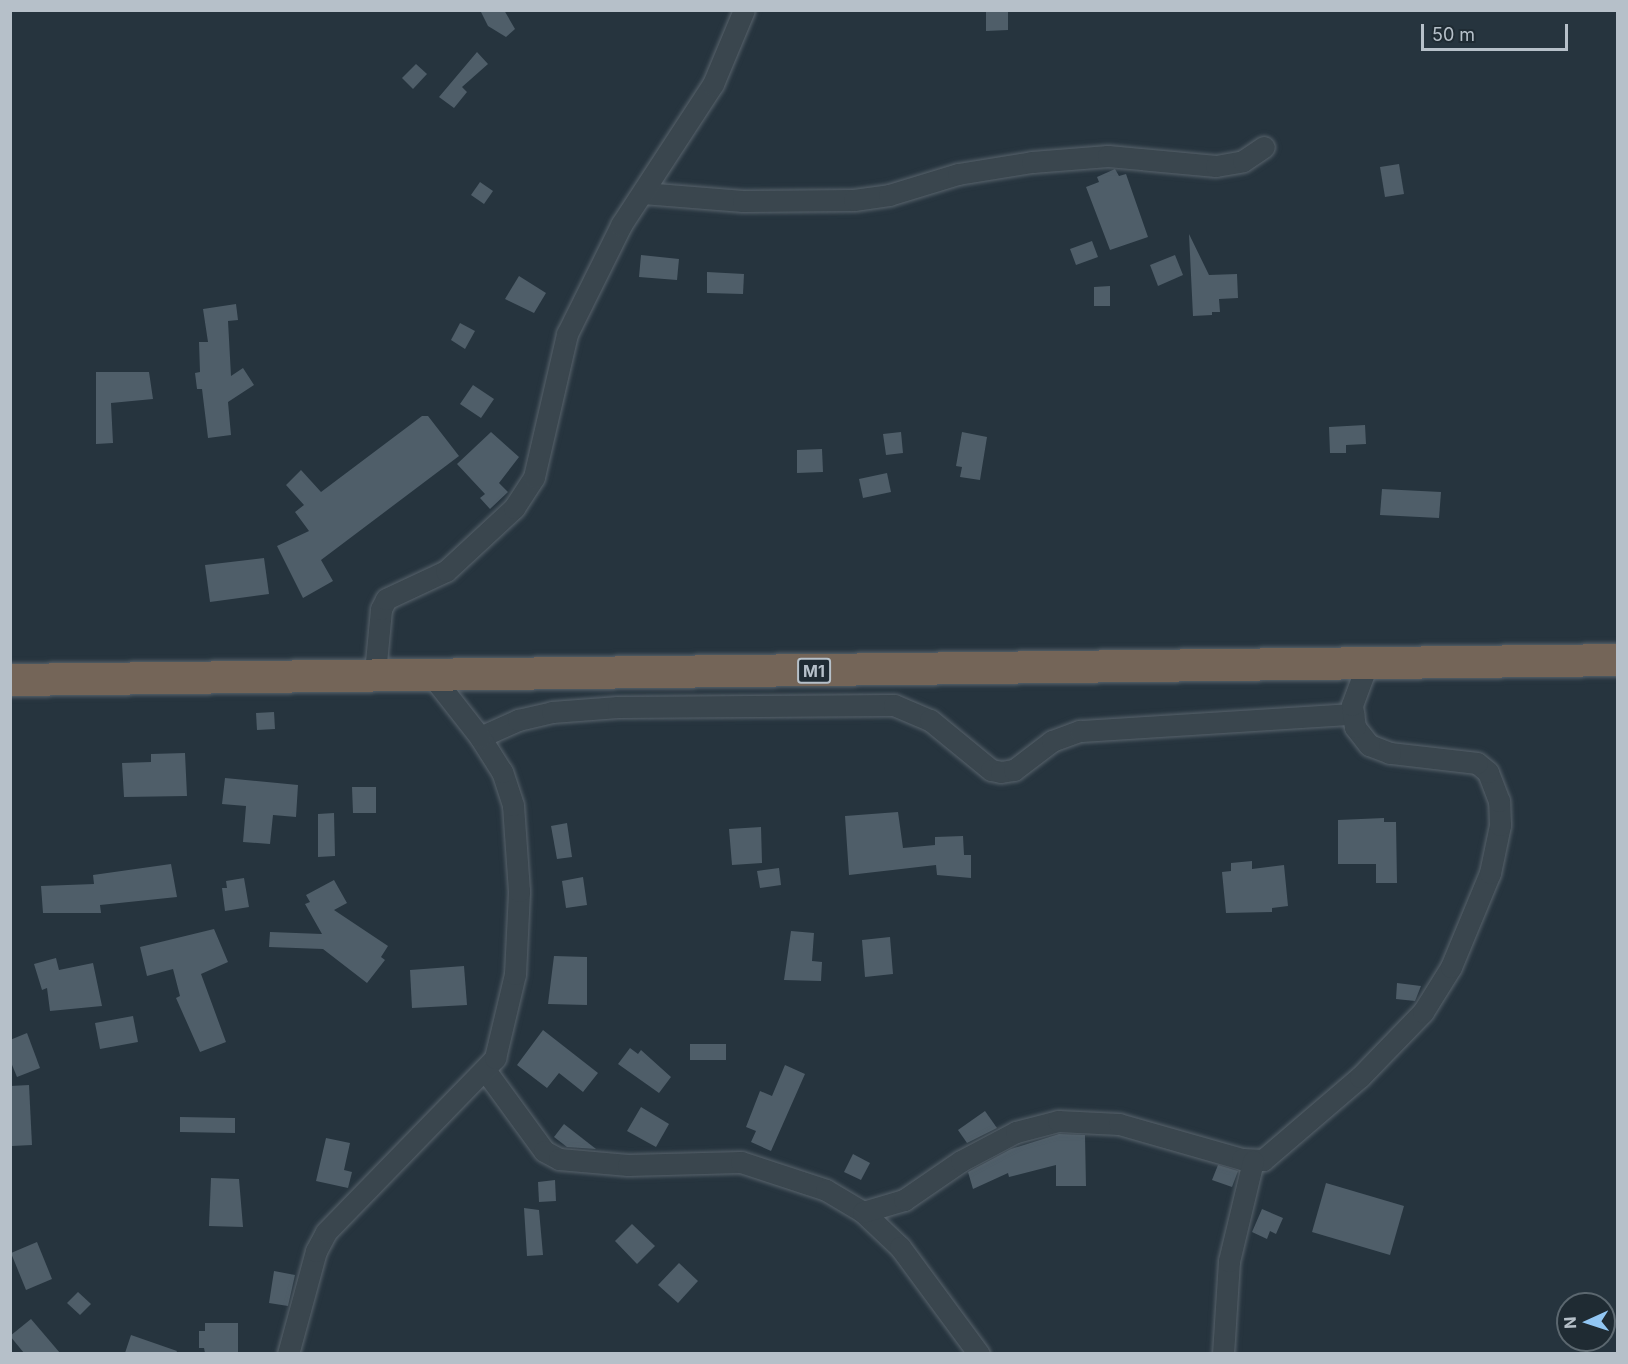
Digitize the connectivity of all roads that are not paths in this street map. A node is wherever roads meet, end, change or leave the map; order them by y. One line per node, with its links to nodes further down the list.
1 (744, 10): 3 (street)
2 (1264, 147): 3 (street)
3 (643, 193): 7 (street)
4 (1617, 660): 5 (highway, M1)
5 (1368, 662): 6 (highway, M1); 9 (street)
6 (429, 672): 7 (highway, M1); 10 (street)
7 (375, 673): 8 (highway, M1)
8 (10, 680)
9 (1353, 714): 10 (street); 12 (street)
10 (480, 736): 11 (street)
11 (485, 1070): 13 (street); 14 (street)
12 (1253, 1161): 13 (street); 16 (street)
13 (863, 1212): 15 (street)
14 (288, 1353)
15 (979, 1353)
16 (1223, 1353)

